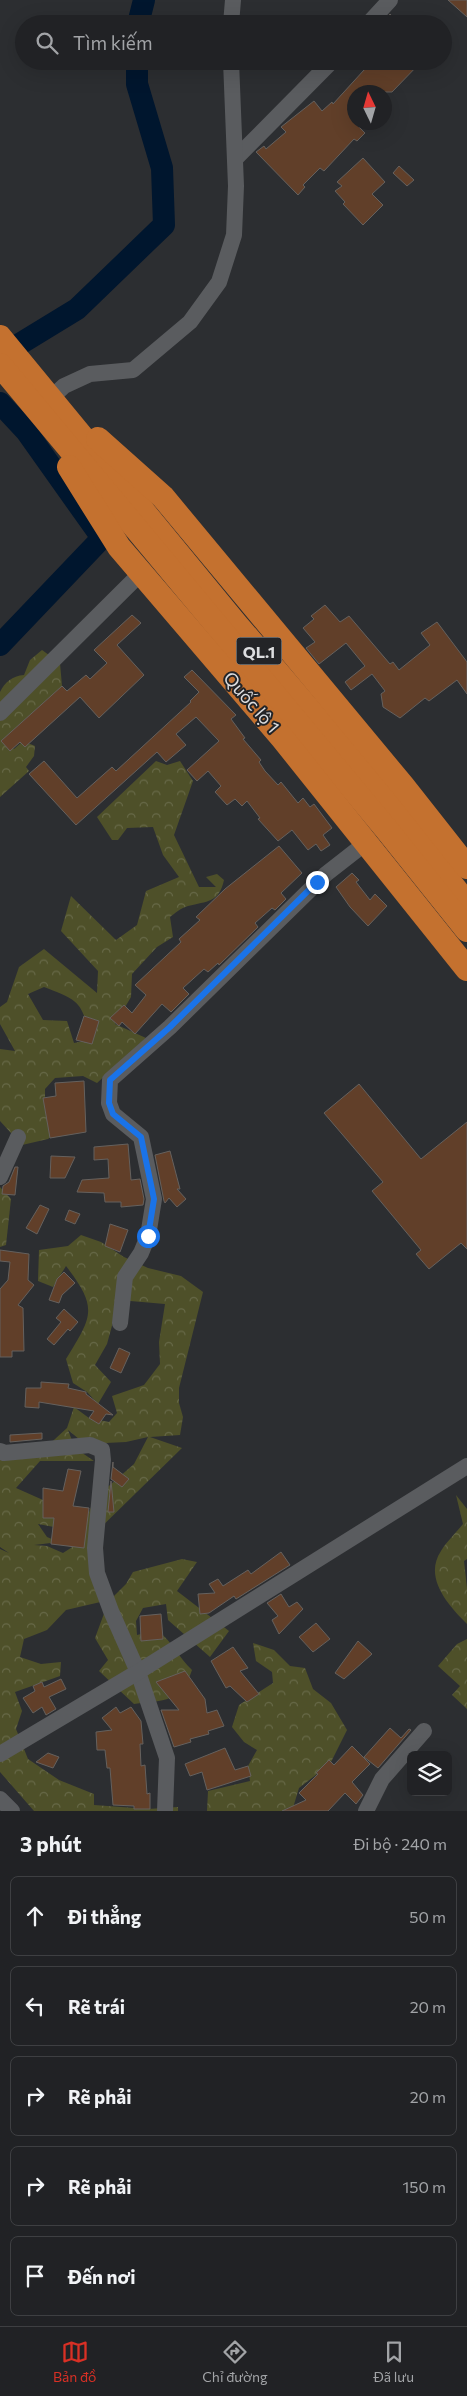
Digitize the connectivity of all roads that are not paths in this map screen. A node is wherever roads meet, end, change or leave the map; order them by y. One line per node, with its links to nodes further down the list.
1 (234, 0): 3 (street)
2 (390, 0): 4 (street)
3 (232, 15)
4 (376, 15)
5 (230, 70): 7 (street)
6 (323, 70): 7 (street)
7 (235, 159): 10 (street)
8 (0, 337): 10 (highway, Quốc lộ 1 / QL.1)
9 (0, 365): 10 (highway, Quốc lộ 1 / QL.1)
10 (42, 401): 11 (highway, Quốc lộ 1 / QL.1); 15 (highway, Quốc lộ 1 / QL.1)
11 (51, 427): 12 (highway, Quốc lộ 1 / QL.1); 15 (highway, Quốc lộ 1 / QL.1)
12 (141, 573): 13 (street); 14 (highway, Quốc lộ 1 / QL.1)
13 (0, 713)
14 (367, 842): 16 (highway, Quốc lộ 1 / QL.1); 22 (street)
15 (449, 869): 16 (highway); 17 (highway, Quốc lộ 1 / QL.1); 18 (highway, Quốc lộ 1 / QL.1)
16 (410, 896): 19 (highway, Quốc lộ 1 / QL.1)
17 (467, 904)
18 (467, 930)
19 (467, 969)
20 (18, 1137): 21 (street)
21 (0, 1176)
22 (120, 1323)
23 (0, 1451): 25 (street)
24 (467, 1466): 25 (street)
25 (138, 1672): 27 (street); 30 (street)
26 (424, 1731): 31 (street)
27 (0, 1754)
28 (0, 1799): 29 (street)
29 (12, 1811)
30 (165, 1811)
31 (366, 1811)

